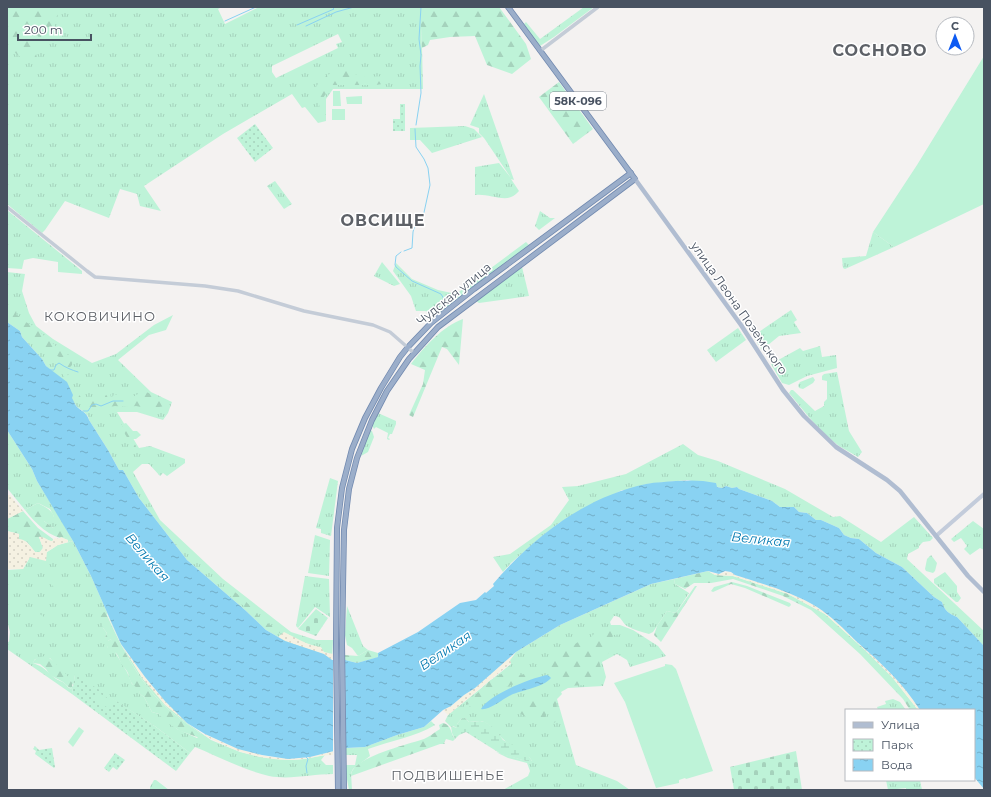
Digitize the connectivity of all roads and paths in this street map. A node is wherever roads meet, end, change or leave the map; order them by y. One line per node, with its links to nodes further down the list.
1 (508, 7): 3 (highway, улица Леона Поземского / 58К-096)
2 (598, 7): 3 (street)
3 (540, 51): 4 (highway, улица Леона Поземского / 58К-096)
4 (631, 173): 5 (highway, улица Леона Поземского / 58К-096); 7 (highway, Чудская улица)
5 (635, 179): 9 (highway, Чудская улица); 18 (main road, улица Леона Поземского)
6 (7, 207): 11 (street)
7 (518, 257): 8 (highway, Чудская улица); 9 (highway)
8 (509, 263): 10 (highway); 11 (highway, Чудская улица)
9 (524, 263): 10 (highway, Чудская улица)
10 (514, 270): 12 (highway, Чудская улица)
11 (408, 347): 12 (street); 14 (highway, Чудская улица)
12 (414, 353): 15 (highway, Чудская улица)
13 (984, 494): 18 (main road)
14 (341, 499): 15 (highway); 16 (highway, Чудская улица)
15 (348, 500): 17 (highway, Чудская улица)
16 (338, 515): 17 (highway); 20 (highway, Чудская улица)
17 (345, 516): 20 (highway, Чудская улица)
18 (936, 536): 19 (main road, улица Леона Поземского)
19 (984, 592)
20 (339, 644): 21 (highway); 22 (highway)
21 (338, 790)
22 (344, 790)

